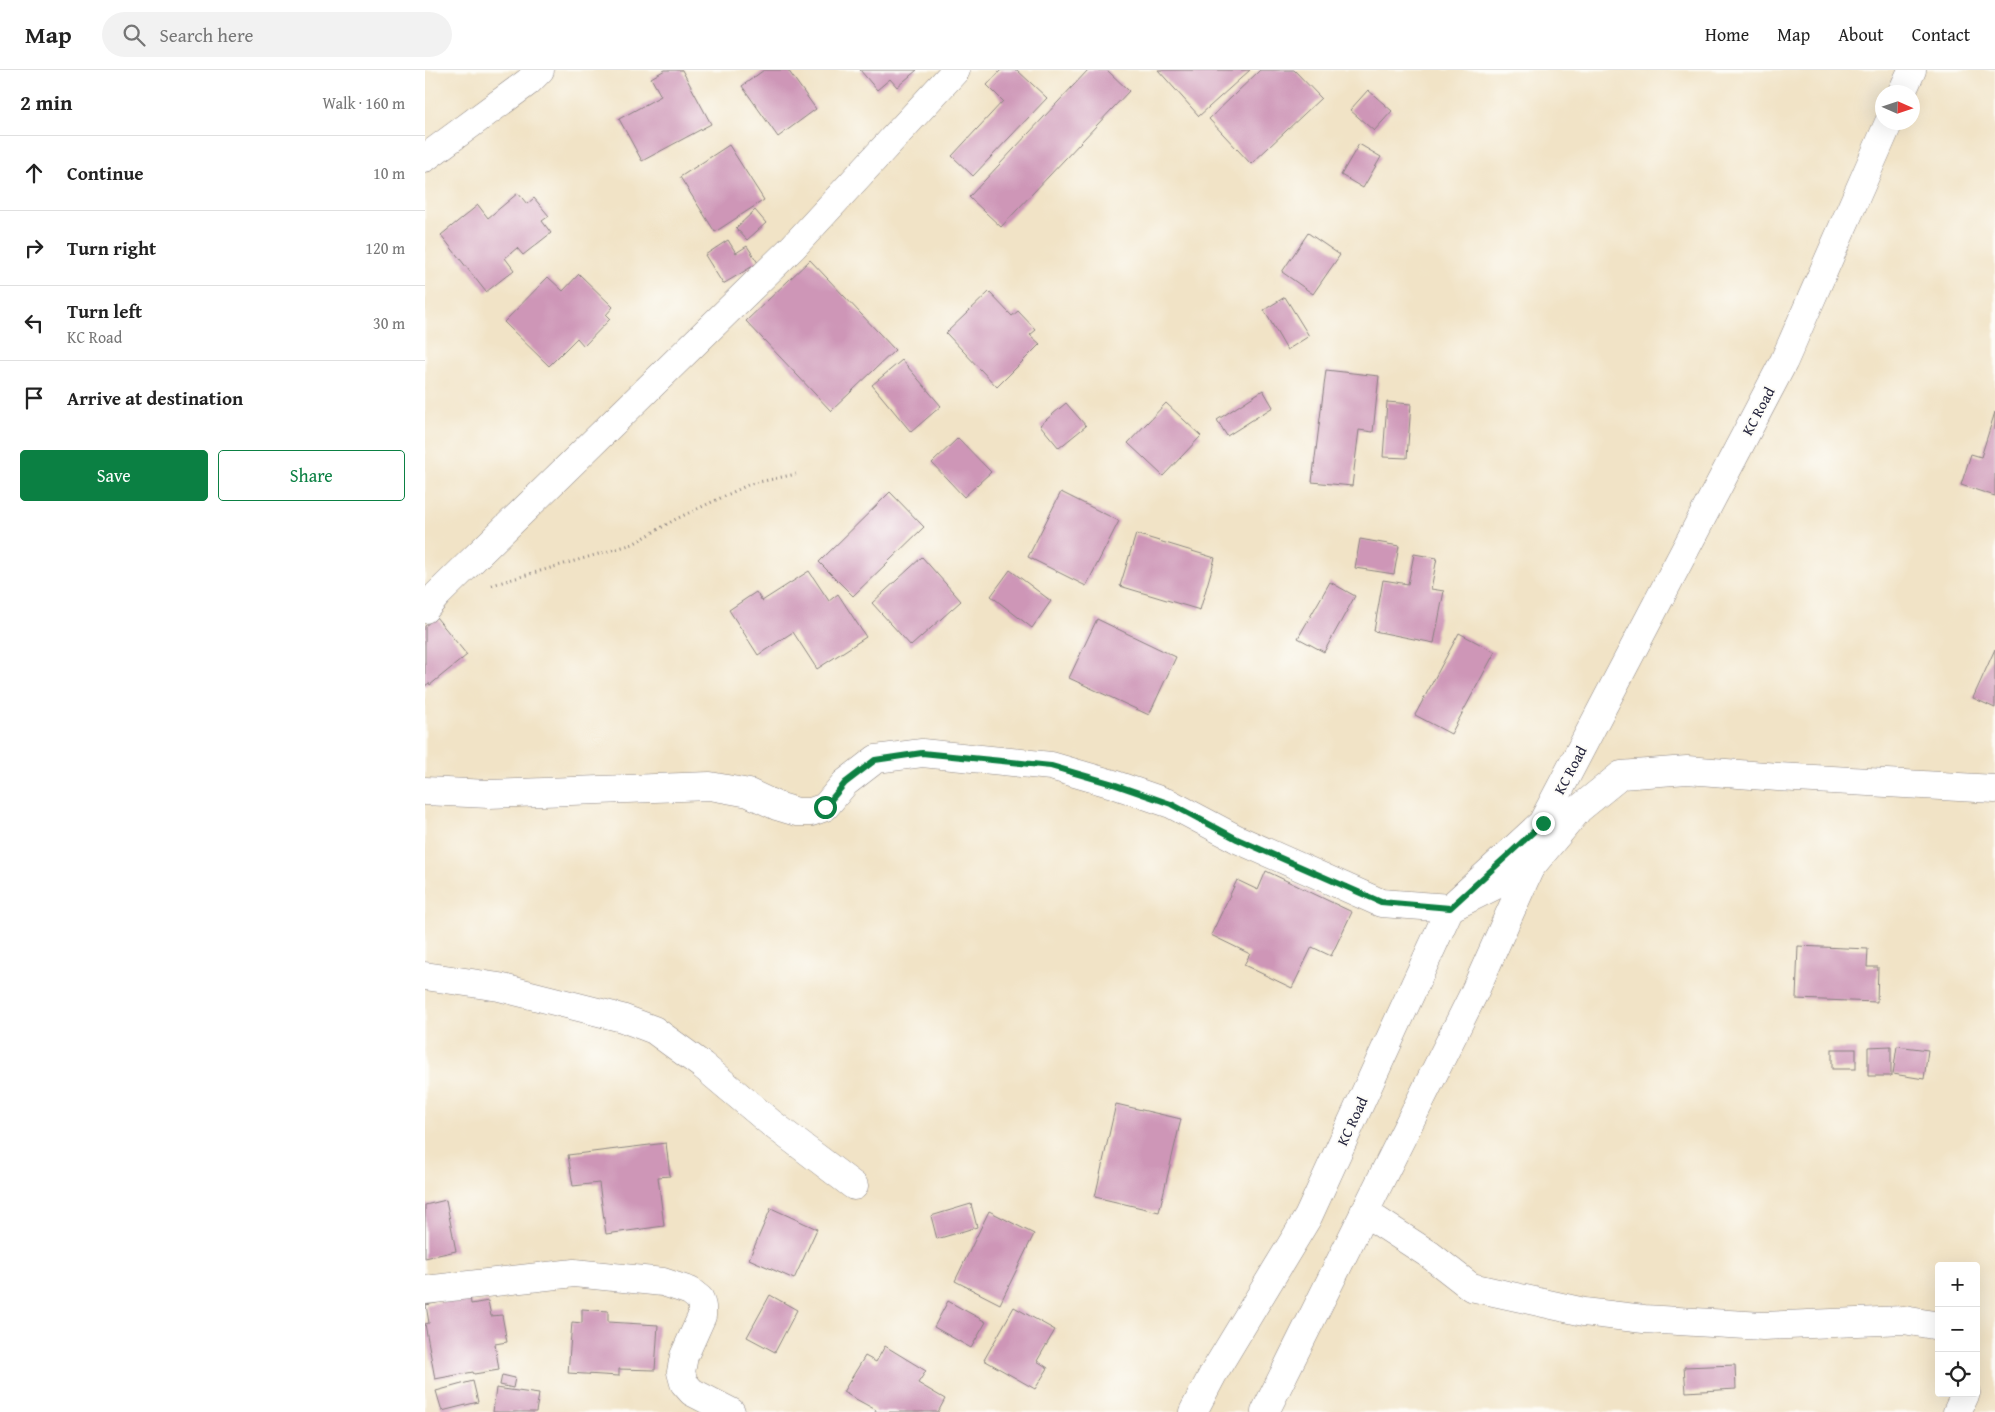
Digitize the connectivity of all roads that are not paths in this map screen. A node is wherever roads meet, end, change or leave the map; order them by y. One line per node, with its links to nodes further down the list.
1 (540, 70): 6 (street)
2 (956, 70): 7 (street)
3 (1912, 70): 4 (street)
4 (1906, 85)
5 (1885, 130): 11 (street, KC Road)
6 (425, 158)
7 (426, 606)
8 (1995, 789): 10 (street)
9 (425, 791): 11 (street)
10 (1530, 868): 11 (street); 14 (street)
11 (1450, 908): 19 (street, KC Road)
12 (425, 976): 13 (street)
13 (854, 1186)
14 (1364, 1212): 16 (street); 20 (street)
15 (425, 1290): 18 (street)
16 (1935, 1325)
17 (1963, 1397): 21 (street)
18 (731, 1412)
19 (1193, 1412)
20 (1265, 1412)
21 (1957, 1412)

